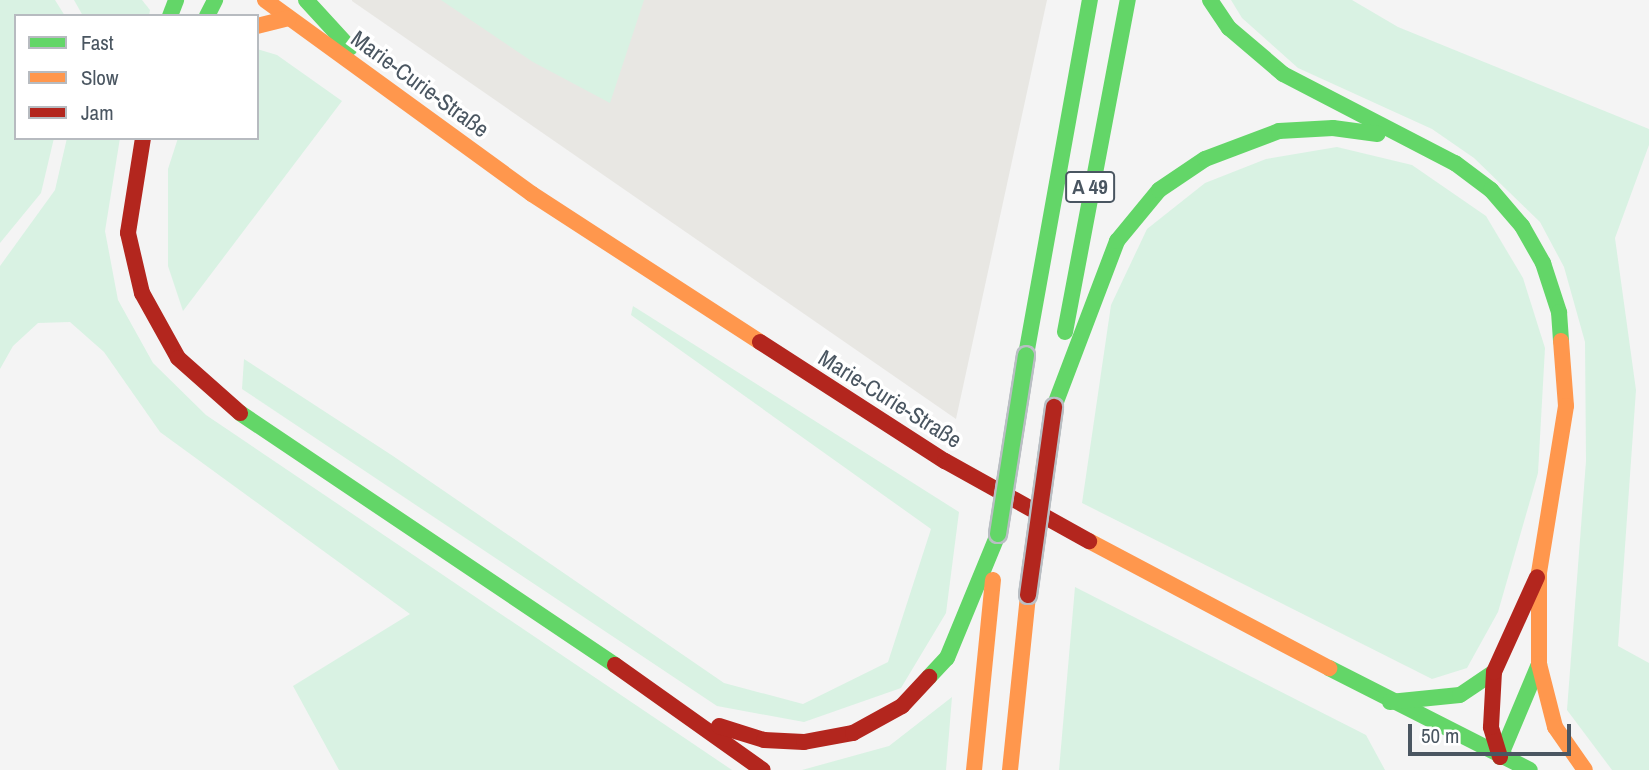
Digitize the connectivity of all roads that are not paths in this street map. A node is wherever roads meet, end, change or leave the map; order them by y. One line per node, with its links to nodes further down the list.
1 (265, 0): 6 (main road, Marie-Curie-Straße)
2 (306, 0): 8 (main road)
3 (1090, 0): 12 (main road, A 49, bridge)
4 (1128, 0): 11 (main road, A 49)
5 (1210, 0): 10 (main road)
6 (289, 18): 7 (main road); 8 (main road, Marie-Curie-Straße)
7 (259, 26)
8 (381, 82): 16 (main road, Marie-Curie-Straße)
9 (144, 141): 17 (main road)
10 (1417, 142): 11 (main road); 13 (main road)
11 (1061, 377): 21 (main road, bridge)
12 (990, 571): 17 (main road); 20 (main road)
13 (1539, 573): 14 (main road); 15 (main road)
14 (1539, 664): 18 (main road); 23 (main road)
15 (1494, 672): 16 (main road); 18 (main road)
16 (1390, 702): 18 (main road, Marie-Curie-Straße)
17 (685, 712): 19 (main road)
18 (1500, 757): 22 (main road, Marie-Curie-Straße)
19 (763, 770)
20 (974, 770)
21 (1010, 770)
22 (1530, 770)
23 (1585, 770)

